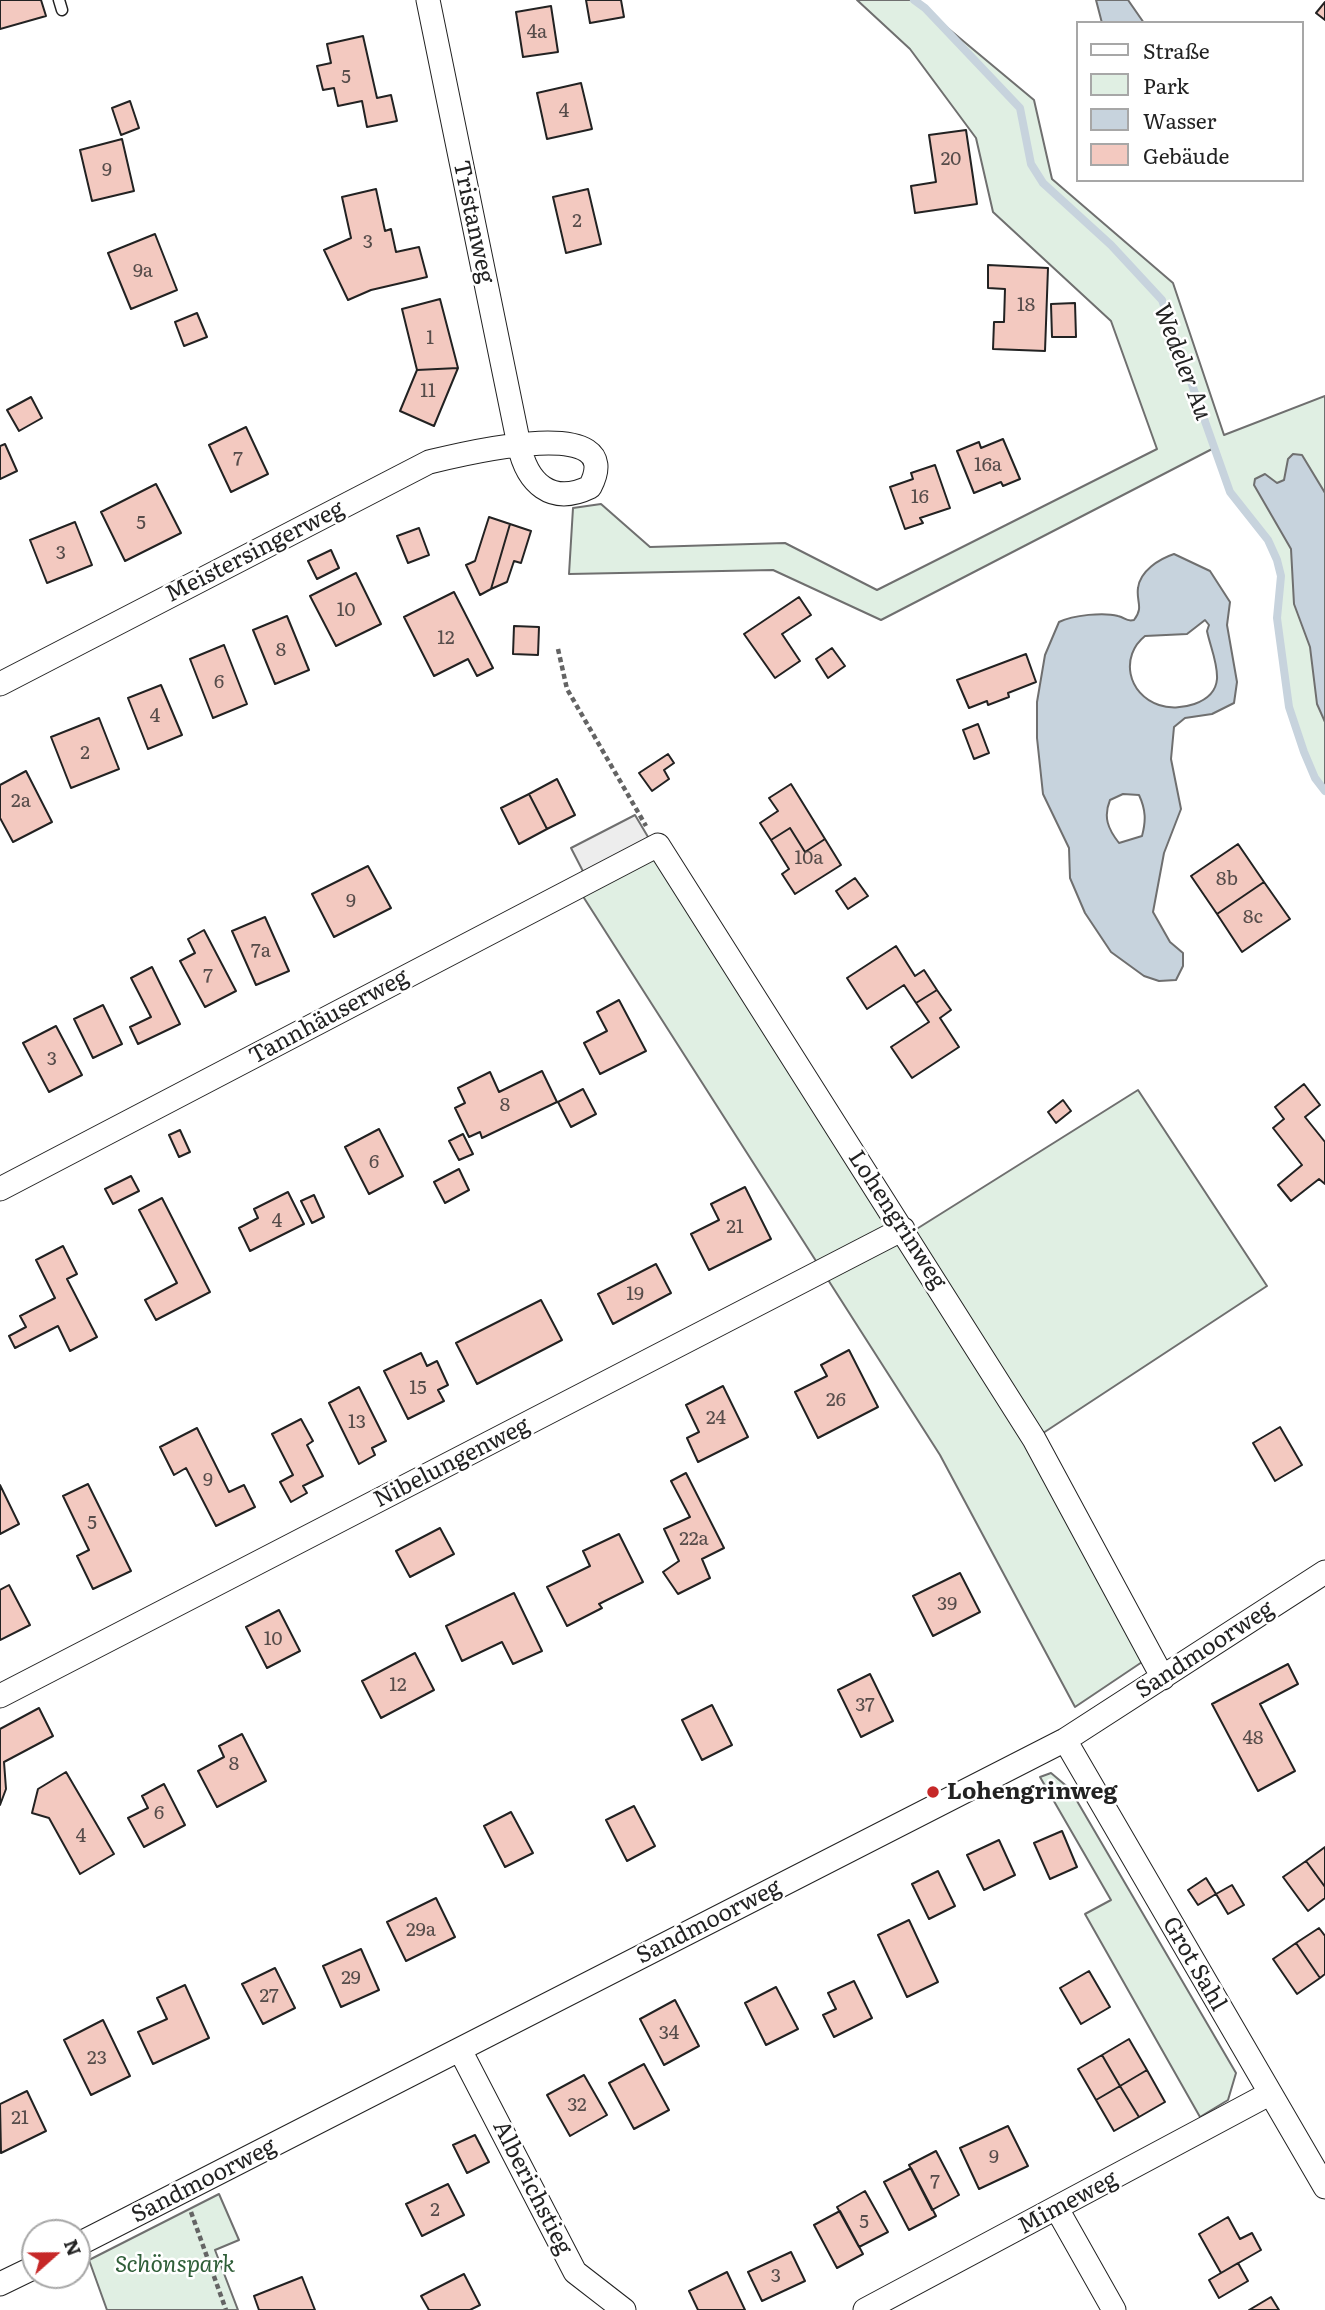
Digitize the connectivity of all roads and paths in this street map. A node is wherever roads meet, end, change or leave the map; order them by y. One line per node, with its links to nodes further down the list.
1 (428, 0): 2 (street, Tristanweg)
2 (519, 445): 4 (street, Meistersingerweg)
3 (558, 649): 5 (path)
4 (0, 684)
5 (658, 845): 6 (street, Tannhäuserweg); 7 (street, Lohengrinweg)
6 (0, 1189)
7 (903, 1229): 9 (street, Lohengrinweg); 10 (street, Nibelungenweg)
8 (1325, 1572): 9 (street, Sandmoorweg)
9 (1163, 1678): 11 (street, Sandmoorweg)
10 (0, 1696)
11 (1065, 1740): 12 (street, Sandmoorweg); 13 (street, Grot Sahl)
12 (460, 2050): 15 (street, Sandmoorweg); 21 (street, Alberichstieg)
13 (1269, 2094): 14 (street, Grot Sahl); 16 (street, Mimeweg)
14 (1325, 2187)
15 (184, 2192): 17 (street, Sandmoorweg); 20 (path)
16 (1057, 2209): 22 (street, Mimeweg); 23 (street)
17 (91, 2238)
18 (21, 2274): 19 (street)
19 (0, 2284)
20 (226, 2310)
21 (624, 2310)
22 (865, 2310)
23 (1114, 2310)

